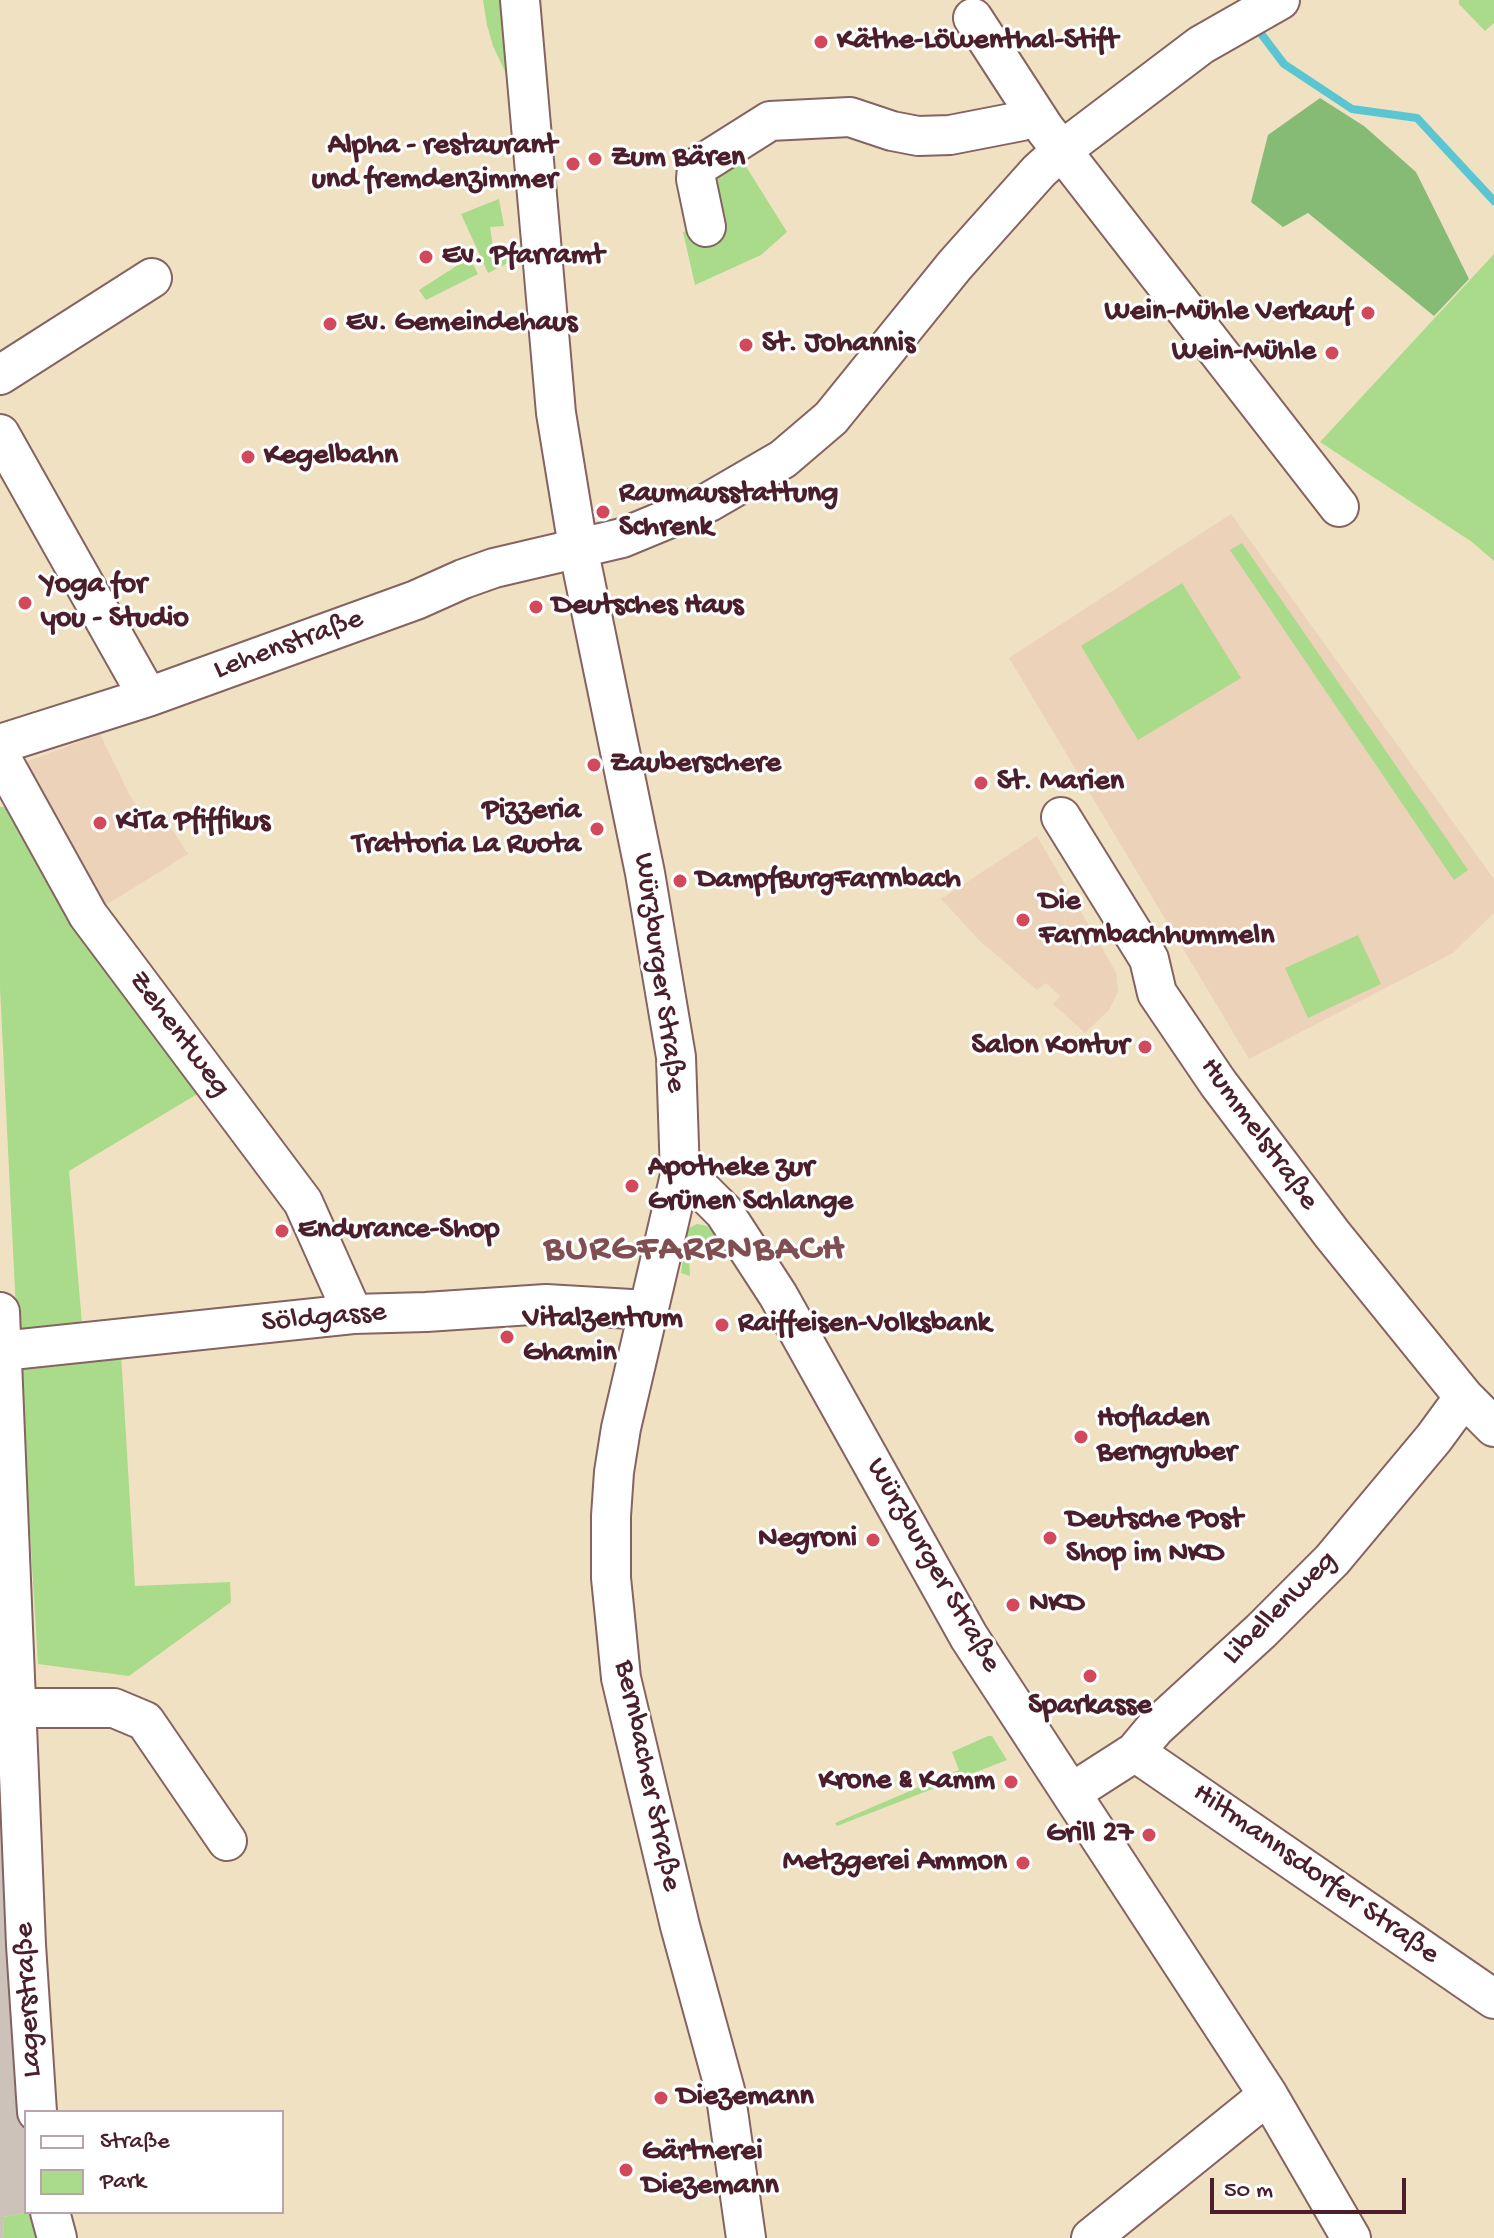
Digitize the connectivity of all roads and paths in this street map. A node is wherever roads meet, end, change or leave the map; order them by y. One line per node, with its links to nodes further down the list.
1 (520, 0): 11 (street, Würzburger Straße)
2 (1280, 0): 5 (street, Lehenstraße)
3 (973, 18): 4 (street)
4 (1035, 115): 5 (street); 6 (street)
5 (1061, 151): 10 (street); 11 (street, Lehenstraße)
6 (706, 227)
7 (152, 278): 8 (street)
8 (0, 375)
9 (0, 434): 12 (street)
10 (1339, 507)
11 (578, 547): 12 (street, Lehenstraße); 16 (street, Würzburger Straße)
12 (148, 697): 13 (street, Lehenstraße)
13 (0, 744)
14 (0, 756): 19 (street, Zehentweg)
15 (1061, 817): 21 (street, Hummelstraße)
16 (680, 1175): 17 (street, Bernbacher Straße); 25 (street, Würzburger Straße)
17 (648, 1310): 19 (street, Söldgasse); 32 (street, Bernbacher Straße)
18 (0, 1312): 20 (street, Lagerstraße)
19 (353, 1314): 20 (street, Söldgasse)
20 (2, 1351): 23 (street, Lagerstraße)
21 (1464, 1397): 22 (street, Hummelstraße); 24 (street, Libellenweg)
22 (1494, 1427)
23 (18, 1708): 26 (street); 29 (street, Lagerstraße)
24 (1135, 1752): 25 (street, Libellenweg); 27 (street, Hiltmannsdorfer Straße)
25 (1071, 1793): 28 (street, Würzburger Straße)
26 (227, 1841)
27 (1494, 1999)
28 (1268, 2095): 33 (street); 34 (street, Würzburger Straße)
29 (37, 2110)
30 (51, 2214): 31 (street)
31 (57, 2238)
32 (746, 2238)
33 (1091, 2238)
34 (1351, 2238)

